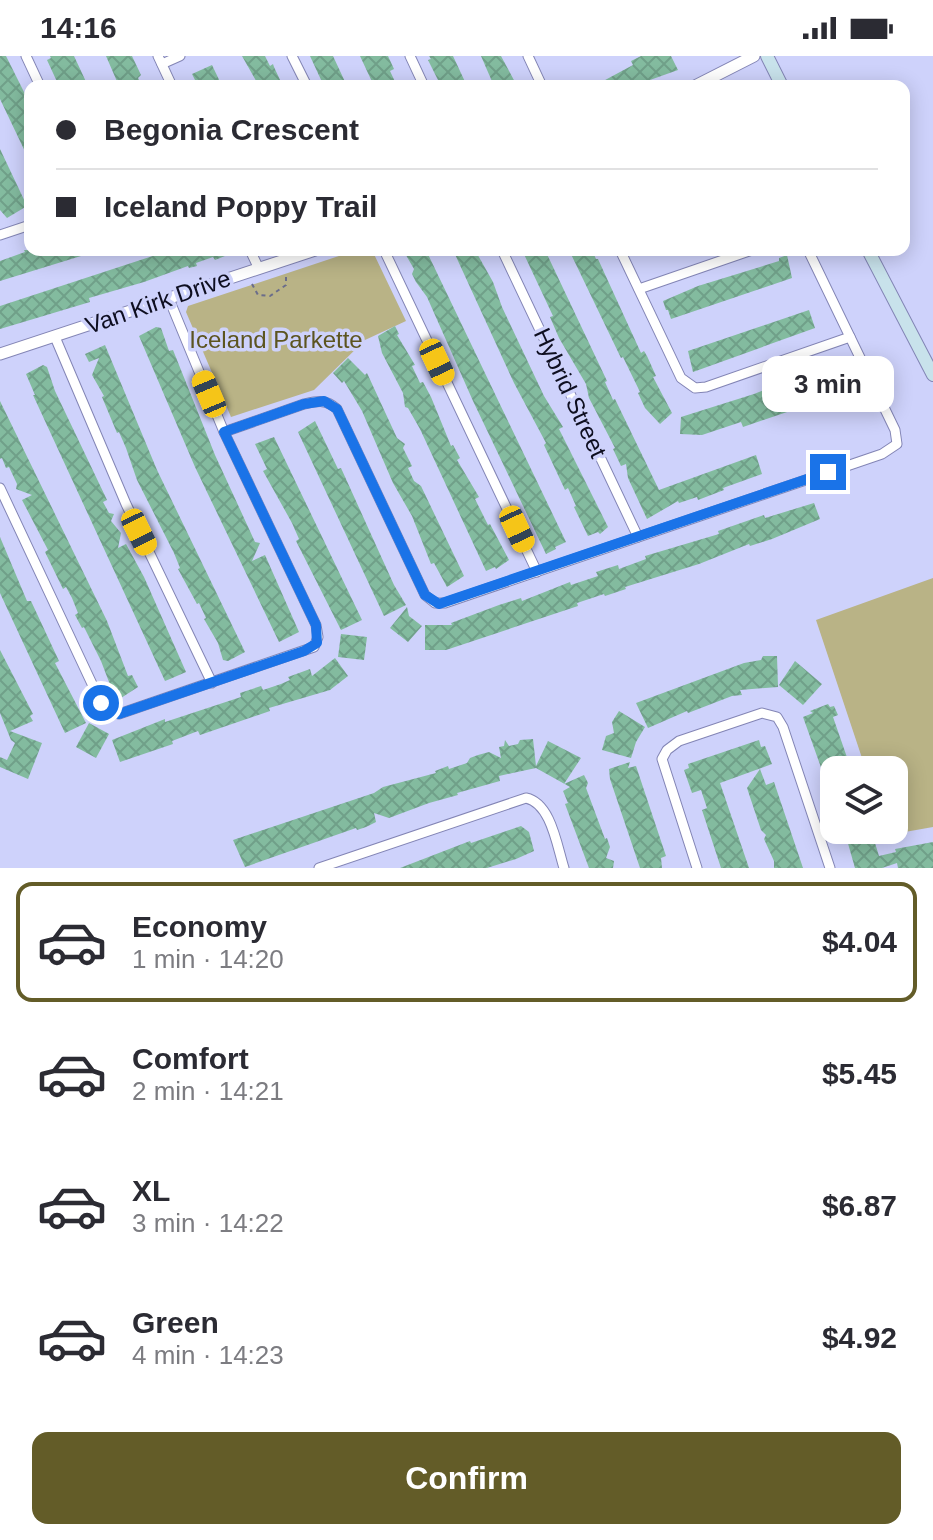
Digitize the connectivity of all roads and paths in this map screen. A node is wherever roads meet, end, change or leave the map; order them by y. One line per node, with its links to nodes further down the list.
1 (26, 56): 9 (street)
2 (180, 56): 8 (street)
3 (292, 56): 11 (street)
4 (410, 56): 12 (street)
5 (528, 56): 13 (street)
6 (754, 56): 14 (street)
7 (767, 56): 15 (main road)
8 (160, 60): 10 (street)
9 (37, 80)
10 (169, 80)
11 (304, 80)
12 (421, 80)
13 (539, 80)
14 (707, 80)
15 (779, 80)
16 (24, 227): 17 (street)
17 (0, 235)
18 (253, 256): 26 (street)
19 (297, 256): 26 (street, Van Kirk Drive)
20 (387, 256): 38 (street)
21 (505, 256): 37 (street, Hybrid Street)
22 (623, 256): 29 (street)
23 (735, 256): 29 (street)
24 (811, 256): 32 (street)
25 (871, 256): 34 (main road)
26 (259, 269): 30 (street, Van Kirk Drive)
27 (286, 273): 28 (path)
28 (252, 284)
29 (639, 289): 32 (street)
30 (169, 299): 31 (street, Van Kirk Drive); 35 (street)
31 (55, 337): 33 (street, Van Kirk Drive); 39 (street)
32 (850, 337): 37 (street)
33 (0, 354)
34 (933, 375)
35 (224, 432): 38 (street); 39 (street)
36 (0, 488): 39 (street)
37 (638, 537): 38 (street)
38 (537, 572)
39 (212, 683)
40 (319, 868): 41 (street)
41 (564, 868)
42 (697, 868): 43 (street)
43 (830, 868)

